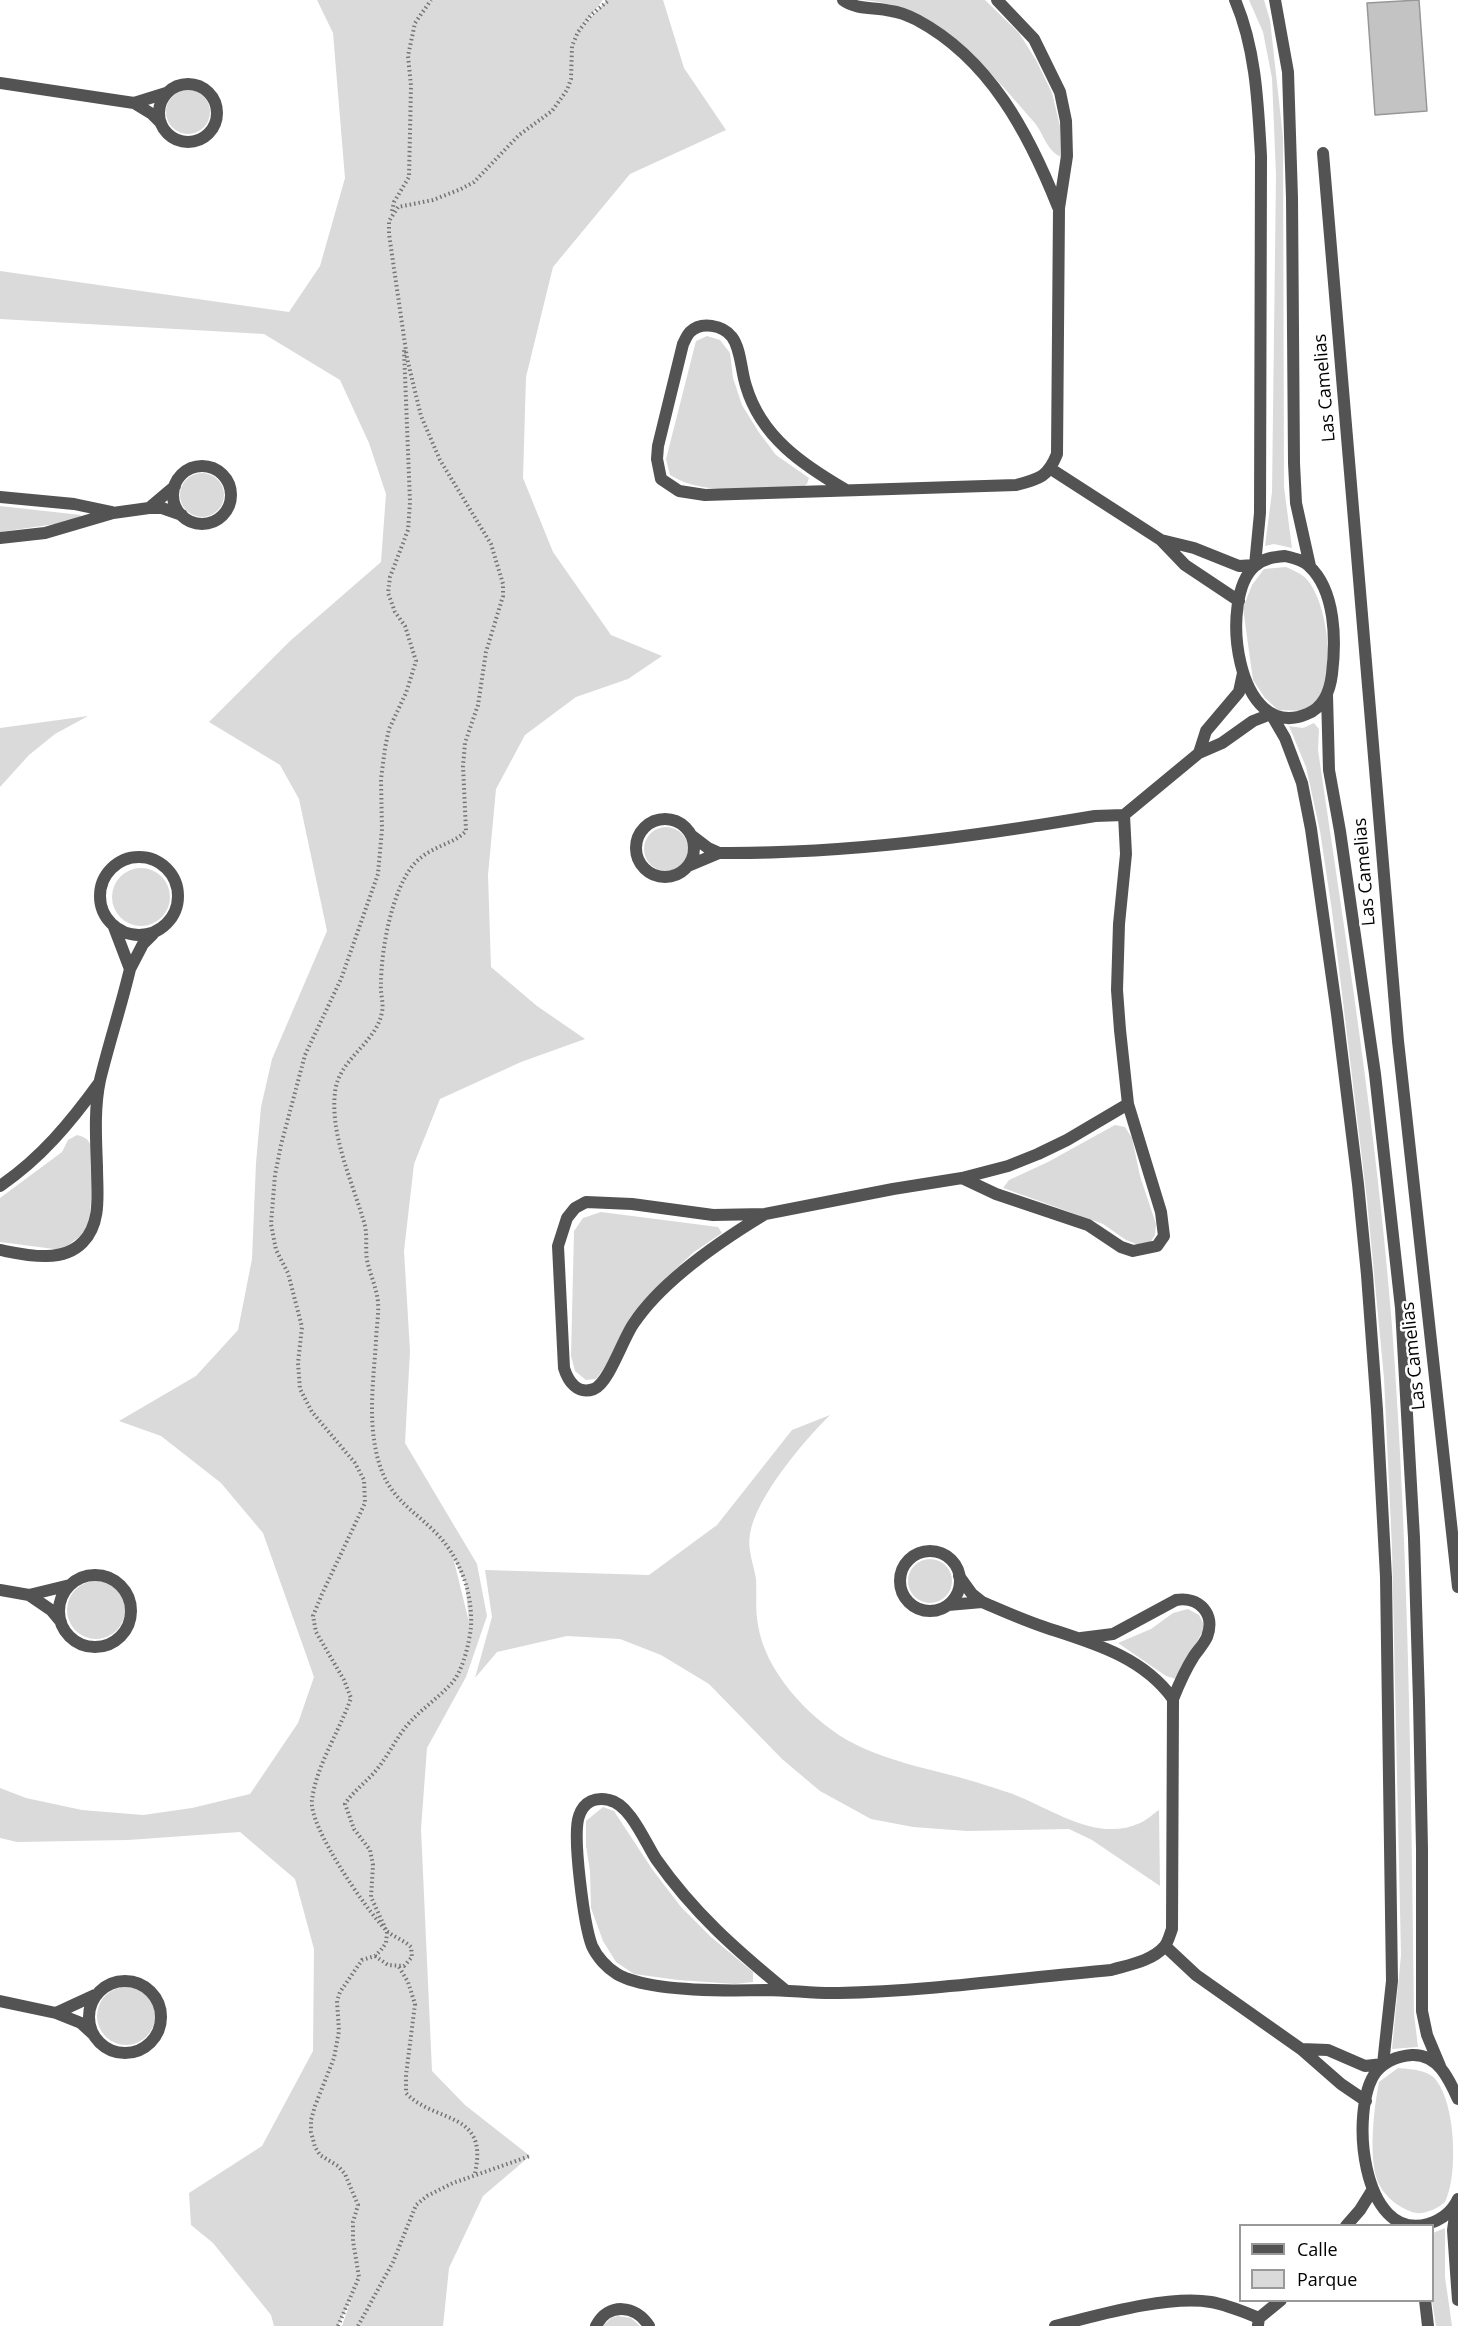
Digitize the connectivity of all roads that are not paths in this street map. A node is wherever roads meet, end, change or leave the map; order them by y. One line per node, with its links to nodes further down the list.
1 (843, 0): 10 (street)
2 (997, 0): 10 (street)
3 (1235, 0): 20 (street)
4 (1275, 0): 21 (street)
5 (0, 83): 7 (street)
6 (166, 93): 7 (street); 8 (street); 8 (street)
7 (134, 103): 8 (street)
8 (161, 123)
9 (1323, 153): 42 (street, Las Camelias)
10 (1059, 208): 11 (street)
11 (1051, 469): 13 (street); 19 (street)
12 (175, 486): 15 (street); 17 (street); 17 (street)
13 (846, 490): 13 (street)
14 (0, 497): 16 (street)
15 (150, 507): 16 (street); 17 (street)
16 (113, 513): 18 (street)
17 (182, 515)
18 (0, 538)
19 (1161, 540): 20 (street); 22 (street)
20 (1255, 565): 21 (street); 22 (street)
21 (1310, 566): 24 (street)
22 (1239, 601): 23 (street)
23 (1243, 673): 25 (street); 26 (street)
24 (1327, 695): 25 (street); 58 (street)
25 (1271, 714): 26 (street); 57 (street)
26 (1199, 753): 27 (street)
27 (1124, 815): 29 (street); 35 (street)
28 (691, 835): 29 (street); 30 (street); 30 (street)
29 (719, 853): 30 (street)
30 (688, 866)
31 (114, 927): 32 (street); 32 (street); 33 (street)
32 (155, 932): 33 (street)
33 (130, 969): 34 (street)
34 (100, 1082): 37 (street); 39 (street)
35 (1128, 1104): 36 (street); 36 (street)
36 (962, 1178): 38 (street)
37 (0, 1186)
38 (765, 1214): 38 (street)
39 (0, 1250)
40 (959, 1576): 45 (street); 46 (street); 46 (street)
41 (70, 1585): 44 (street); 47 (street); 47 (street)
42 (1458, 1587)
43 (0, 1590): 44 (street)
44 (28, 1595): 47 (street)
45 (982, 1602): 46 (street); 48 (street)
46 (948, 1605)
47 (60, 1622)
48 (1081, 1638): 49 (street); 49 (street)
49 (1173, 1699): 50 (street)
50 (1165, 1946): 51 (street); 56 (street)
51 (785, 1990): 51 (street)
52 (95, 1995): 54 (street); 55 (street); 55 (street)
53 (0, 2001): 54 (street)
54 (56, 2013): 55 (street)
55 (93, 2034)
56 (1301, 2049): 57 (street); 60 (street)
57 (1383, 2064): 58 (street); 60 (street)
58 (1440, 2066): 59 (street)
59 (1458, 2099)
60 (1366, 2101): 61 (street)
61 (1373, 2189): 63 (street); 64 (street)
62 (1458, 2201): 65 (street); 66 (street)
63 (1348, 2224)
64 (1404, 2224)
65 (1426, 2224)
66 (1458, 2300)
67 (1280, 2302): 69 (street)
68 (1425, 2302): 73 (street)
69 (1259, 2322): 72 (street)
70 (596, 2326): 71 (street)
71 (649, 2326)
72 (1055, 2326)
73 (1428, 2326)

